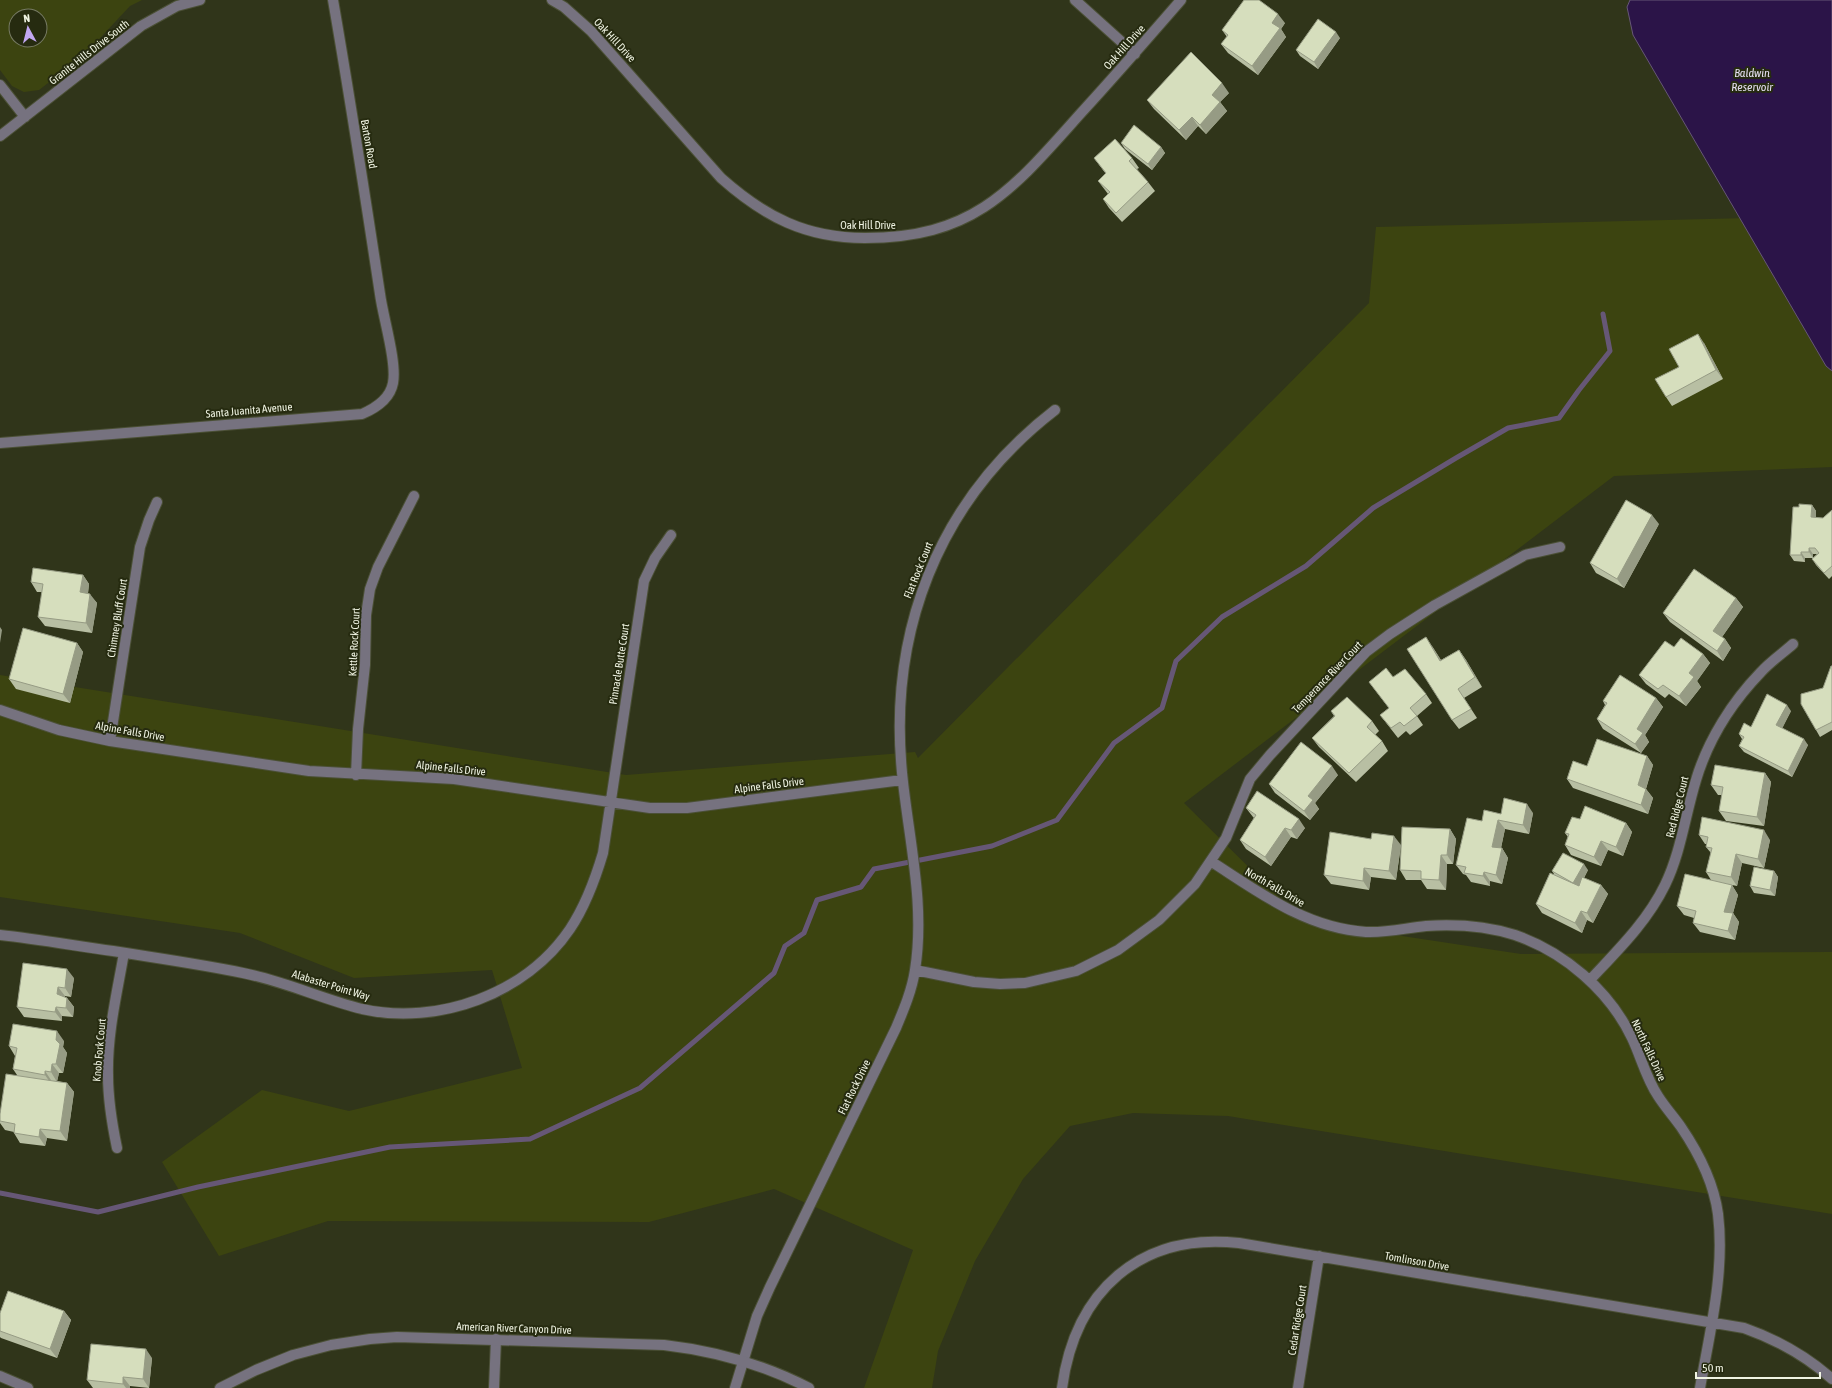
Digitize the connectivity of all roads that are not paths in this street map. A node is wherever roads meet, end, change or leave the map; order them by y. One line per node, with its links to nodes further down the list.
1 (200, 0): 8 (street, Granite Hills Drive South)
2 (333, 0): 10 (street, Barton Road)
3 (552, 0): 6 (street, Oak Hill Drive)
4 (1075, 0): 6 (street)
5 (1181, 0): 6 (street, Oak Hill Drive)
6 (1135, 54)
7 (0, 85): 8 (street)
8 (25, 117): 9 (street, Granite Hills Drive South)
9 (0, 136)
10 (380, 293): 12 (street, Santa Juanita Avenue)
11 (1055, 410): 21 (street, Flat Rock Court)
12 (0, 443)
13 (414, 496): 20 (street, Kettle Rock Court)
14 (157, 502): 19 (street, Chimney Bluff Court)
15 (671, 536): 22 (street, Pinnacle Butte Court)
16 (1560, 546): 23 (street, Temperance River Court)
17 (1793, 644): 27 (street, Red Ridge Court)
18 (0, 710): 19 (street, Alpine Falls Drive)
19 (110, 741): 20 (street, Alpine Falls Drive)
20 (356, 775): 22 (street, Alpine Falls Drive)
21 (902, 780): 22 (street, Alpine Falls Drive); 26 (street, Flat Rock Drive)
22 (610, 803): 25 (street, Alabaster Point Way)
23 (1212, 862): 26 (street, Temperance River Court); 27 (street, North Falls Drive)
24 (0, 936): 25 (street, Alabaster Point Way)
25 (124, 953): 28 (street, Knob Fork Court)
26 (915, 970): 32 (street, Flat Rock Drive)
27 (1590, 980): 30 (street, North Falls Drive)
28 (116, 1148)
29 (1319, 1256): 30 (street, Tomlinson Drive); 40 (street, Tomlinson Drive); 41 (street, Cedar Ridge Court)
30 (1711, 1322): 34 (street, Tomlinson Drive); 42 (street, North Falls Drive)
31 (496, 1339): 32 (street, American River Canyon Drive); 36 (street, American River Canyon Drive); 37 (street)
32 (743, 1360): 38 (street, Flat Rock Drive); 39 (street, American River Canyon Drive)
33 (0, 1376): 35 (street)
34 (1832, 1379)
35 (28, 1388)
36 (220, 1388)
37 (494, 1388)
38 (735, 1388)
39 (809, 1388)
40 (1062, 1388)
41 (1298, 1388)
42 (1700, 1388)

